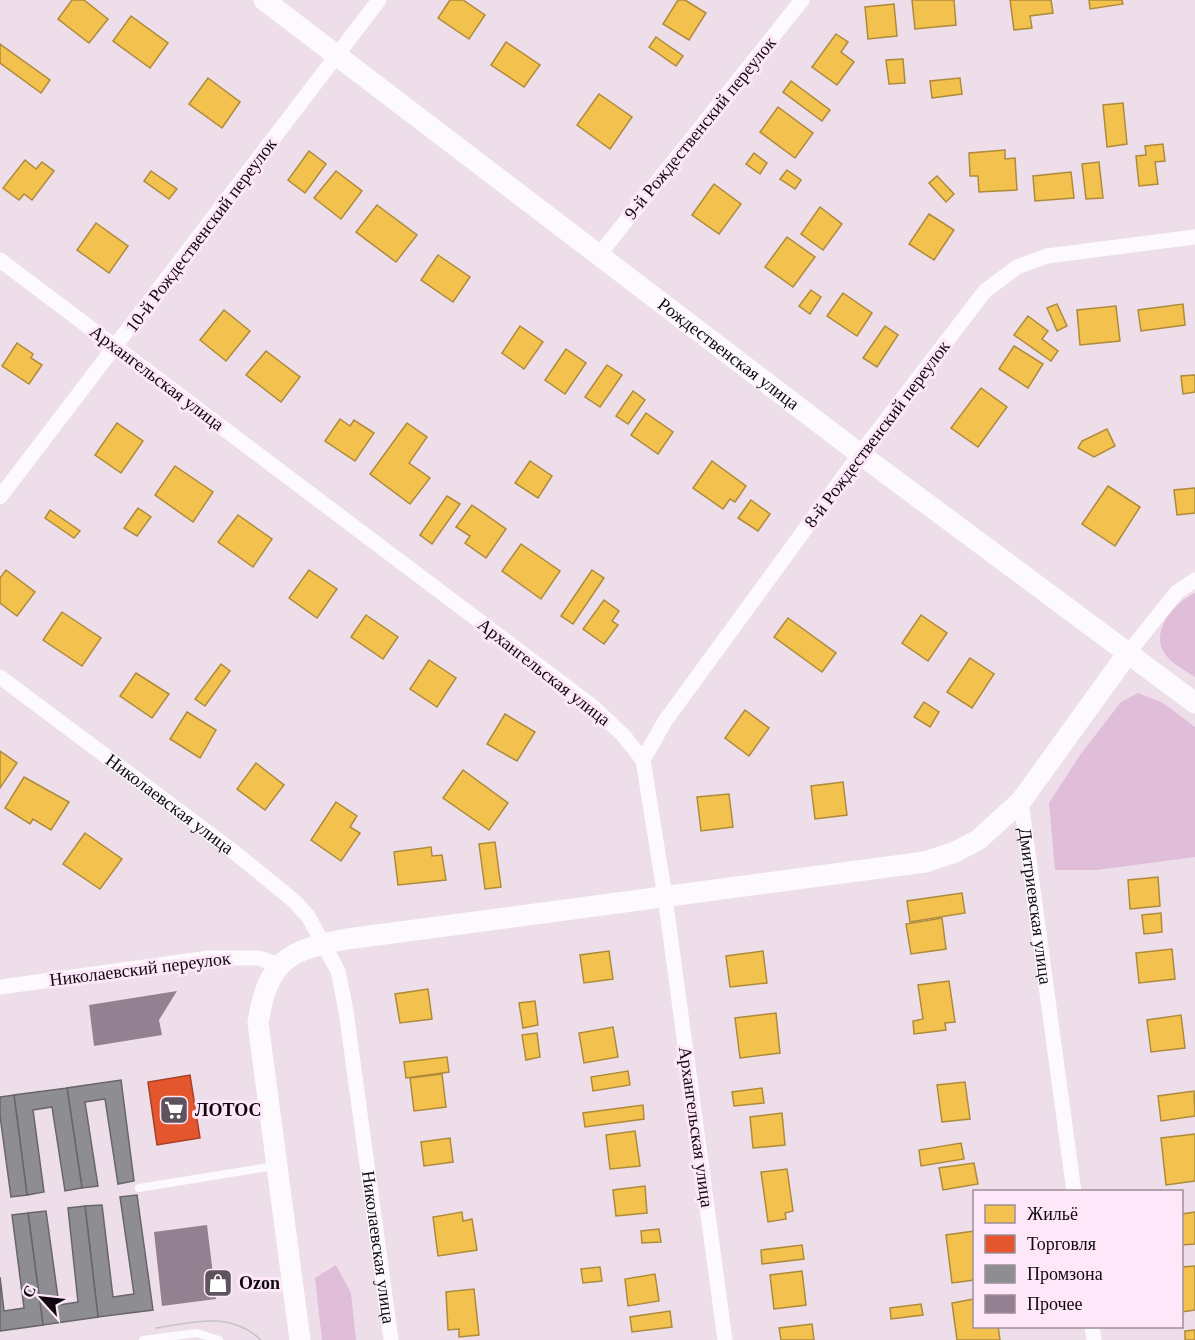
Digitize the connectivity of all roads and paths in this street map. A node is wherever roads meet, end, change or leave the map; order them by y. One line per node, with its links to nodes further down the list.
1 (264, 0): 4 (main road, Рождественская улица)
2 (379, 0): 4 (street, 10-й Рождественский переулок)
3 (802, 0): 6 (street, 9-й Рождественский переулок)
4 (338, 56): 6 (main road, Рождественская улица); 8 (street, 10-й Рождественский переулок)
5 (1195, 237): 9 (street, 8-й Рождественский переулок)
6 (598, 256): 9 (main road, Рождественская улица)
7 (0, 260): 8 (street, Архангельская улица)
8 (116, 346): 10 (street, 10-й Рождественский переулок); 15 (street, Архангельская улица)
9 (860, 454): 12 (main road, Рождественская улица); 15 (street, 8-й Рождественский переулок)
10 (0, 497)
11 (1195, 580): 12 (street)
12 (1128, 653): 14 (main road, Рождественская улица); 16 (main road, Дмитриевская улица)
13 (0, 677): 18 (street, Николаевская улица)
14 (1195, 703)
15 (643, 759): 17 (street, Архангельская улица)
16 (1021, 801): 17 (main road); 23 (street, Дмитриевская улица)
17 (665, 897): 18 (main road); 28 (street, Архангельская улица)
18 (323, 944): 19 (main road); 27 (street, Николаевская улица)
19 (280, 965): 20 (street, Николаевский переулок); 21 (main road)
20 (0, 987)
21 (277, 1166): 22 (lane); 26 (main road)
22 (139, 1188)
23 (1074, 1190)
24 (143, 1340): 25 (lane)
25 (219, 1340)
26 (300, 1340)
27 (392, 1340)
28 (725, 1340)

